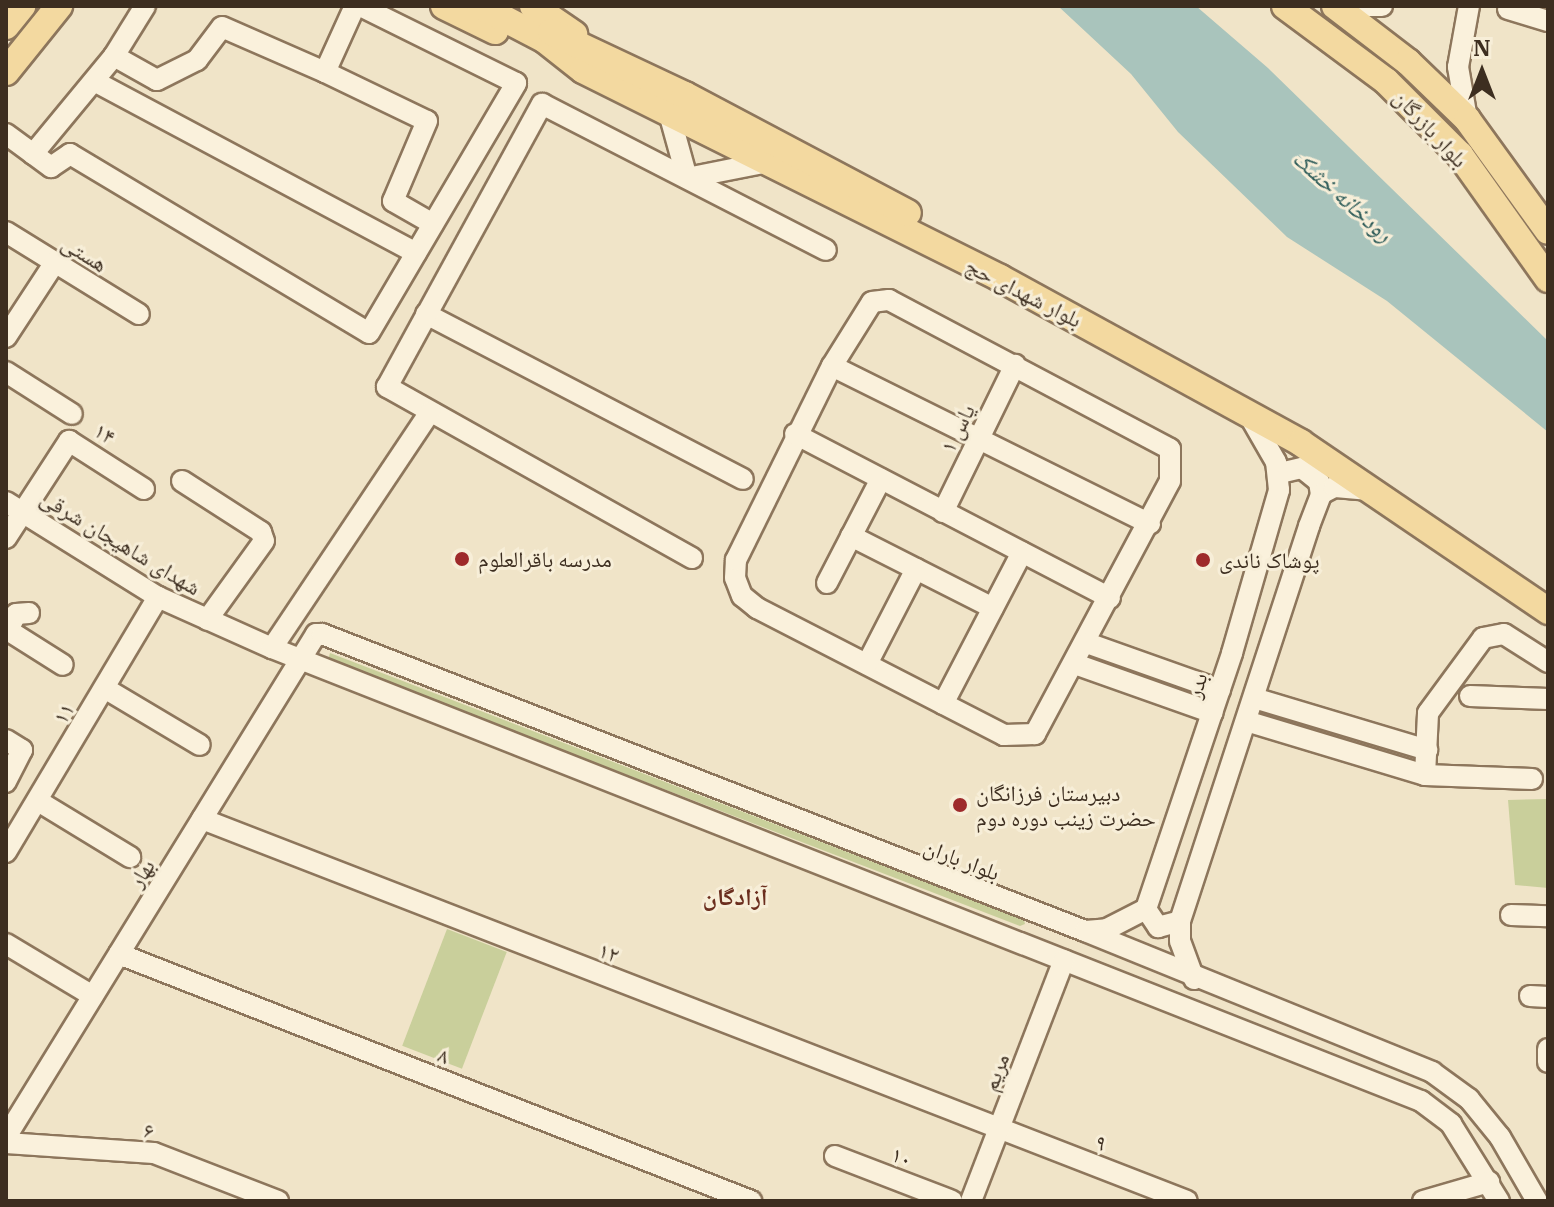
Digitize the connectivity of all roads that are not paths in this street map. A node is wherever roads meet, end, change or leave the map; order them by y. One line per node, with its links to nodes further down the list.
1 (145, 6): 15 (street)
2 (358, 6): 18 (street); 28 (street)
3 (444, 6): 16 (main road)
4 (480, 6): 16 (main road, بلوار شهدای حج)
5 (506, 6): 16 (main road, بلوار شهدای حج)
6 (533, 6): 16 (main road)
7 (1285, 6): 34 (main road, بلوار بازرگان)
8 (1335, 6): 21 (main road, بلوار بازرگان)
9 (1367, 6): 10 (street)
10 (1382, 6)
11 (1469, 6): 21 (street)
12 (58, 9): 17 (main road)
13 (1508, 9): 14 (street)
14 (1548, 21)
15 (114, 56): 18 (street); 19 (street)
16 (589, 60): 20 (main road, بلوار شهدای حج); 62 (main road, بلوار شهدای حج)
17 (8, 67)
18 (325, 72): 28 (street)
19 (94, 81): 24 (street); 32 (street)
20 (669, 113): 23 (street); 25 (main road, بلوار شهدای حج)
21 (1467, 119): 29 (main road, بلوار بازرگان)
22 (6, 134): 24 (street)
23 (682, 151): 26 (street); 27 (street)
24 (33, 154): 32 (street)
25 (768, 162): 26 (street); 43 (main road, بلوار شهدای حج)
26 (719, 169): 27 (street)
27 (687, 178): 31 (street); 36 (street)
28 (433, 224): 32 (street)
29 (1548, 231)
30 (6, 232): 33 (street, هستی)
31 (826, 250)
32 (416, 253)
33 (55, 262): 35 (street, هستی); 37 (street)
34 (1548, 279)
35 (139, 314)
36 (426, 314): 41 (street); 47 (street)
37 (6, 337)
38 (1015, 365): 39 (street); 45 (street, یاس ۱); 55 (street)
39 (832, 366): 44 (street); 45 (street)
40 (6, 372): 42 (street)
41 (430, 412): 59 (street); 72 (street)
42 (72, 414)
43 (1249, 415): 46 (street); 51 (main road, بلوار شهدای حج)
44 (795, 434): 48 (street); 75 (street)
45 (978, 437): 54 (street, یاس ۱); 55 (street)
46 (1280, 473): 52 (street); 80 (street, بدر)
47 (743, 479)
48 (881, 479): 54 (street); 56 (street)
49 (182, 481): 68 (street)
50 (144, 489): 53 (street, ۱۴)
51 (1379, 492): 52 (street); 66 (main road, بلوار شهدای حج)
52 (1321, 494): 83 (street)
53 (14, 507): 57 (street); 63 (street, شهدای شاهیجان شرقی)
54 (943, 512): 58 (street)
55 (1150, 524): 64 (street)
56 (851, 536): 60 (street); 61 (street)
57 (6, 538)
58 (1022, 552): 64 (street); 65 (street)
59 (692, 558)
60 (916, 569): 65 (street); 75 (street)
61 (827, 583)
62 (1548, 590)
63 (158, 597): 68 (street, شهدای شاهیجان شرقی); 79 (street, ۱۱)
64 (1110, 598): 71 (street)
65 (993, 608): 85 (street)
66 (1548, 611)
67 (29, 613): 69 (street)
68 (207, 620): 72 (street, شهدای شاهیجان شرقی)
69 (7, 630): 77 (street)
70 (316, 634): 73 (street, بهار); 99 (street, بلوار باران)
71 (1087, 643): 76 (street); 78 (street)
72 (272, 648): 73 (street, شهدای شاهیجان شرقی)
73 (301, 660): 97 (street, بهار); 101 (street)
74 (1548, 662): 92 (street)
75 (867, 664): 85 (street)
76 (1075, 664): 81 (street); 85 (street)
77 (63, 665)
78 (1166, 671): 80 (street); 81 (street)
79 (106, 689): 91 (street); 96 (street, ۱۱)
80 (1220, 690): 87 (street, بدر)
81 (1155, 692): 87 (street)
82 (1470, 696): 84 (street)
83 (1254, 698): 86 (street); 88 (street)
84 (1548, 699)
85 (943, 704)
86 (1285, 707): 89 (street); 92 (street)
87 (1213, 713): 102 (street, بدر)
88 (1246, 721): 89 (street); 105 (street)
89 (1276, 730): 93 (street)
90 (6, 740): 95 (street)
91 (200, 745)
92 (1427, 750): 93 (street)
93 (1425, 775): 94 (street)
94 (1532, 779)
95 (6, 782)
96 (38, 801): 98 (street, ۱۱); 100 (street)
97 (202, 819): 108 (street, بهار); 114 (street, ۱۲)
98 (7, 846)
99 (866, 848): 101 (street); 106 (street, بلوار باران)
100 (130, 857)
101 (853, 877): 109 (street)
102 (1146, 909): 105 (street); 106 (street)
103 (1511, 915): 104 (street)
104 (1548, 916)
105 (1180, 921): 110 (street)
106 (1085, 931): 110 (street, بلوار باران)
107 (6, 944): 111 (street)
108 (119, 954): 111 (street, بهار); 119 (street, ۸)
109 (1064, 960): 114 (street, مریم); 117 (street)
110 (1194, 979): 125 (street, بلوار باران)
111 (93, 996): 115 (street, بهار)
112 (1548, 1049): 113 (street)
113 (1548, 1062)
114 (999, 1129): 121 (street, مریم); 122 (street, ۹)
115 (6, 1140): 118 (street, ۶)
116 (835, 1156): 120 (street, ۱۰)
117 (1489, 1182): 123 (street); 124 (street)
118 (278, 1201)
119 (751, 1201)
120 (952, 1201)
121 (971, 1201)
122 (1187, 1201)
123 (1423, 1201)
124 (1499, 1201)
125 (1537, 1201)

